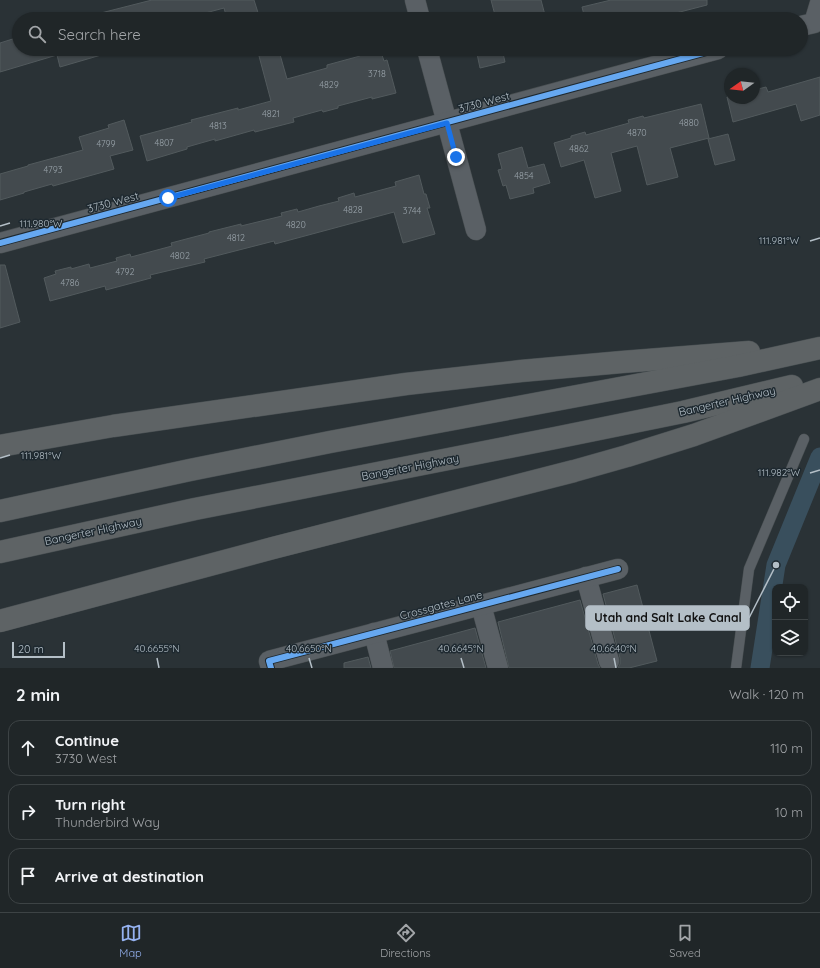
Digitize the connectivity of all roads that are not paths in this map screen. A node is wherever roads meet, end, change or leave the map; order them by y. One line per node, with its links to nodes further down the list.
1 (415, 0): 3 (street)
2 (820, 3): 4 (street)
3 (418, 12)
4 (808, 23)
5 (429, 56): 7 (street)
6 (692, 56): 7 (street, 3730 West)
7 (447, 123): 8 (street); 9 (street, 3730 West)
8 (476, 230)
9 (0, 243)
10 (820, 347): 14 (highway); 15 (highway)
11 (820, 380): 16 (highway, Bangerter Highway)
12 (820, 389): 20 (highway)
13 (804, 440): 26 (lane)
14 (0, 446)
15 (0, 511)
16 (0, 552)
17 (618, 569): 18 (street, Crossgates Lane)
18 (586, 577): 19 (street, Crossgates Lane); 22 (street)
19 (481, 605): 21 (street, Crossgates Lane); 25 (street)
20 (0, 621)
21 (374, 633): 23 (street, Crossgates Lane); 24 (street)
22 (609, 660)
23 (270, 664)
24 (383, 668)
25 (498, 668)
26 (736, 668)

